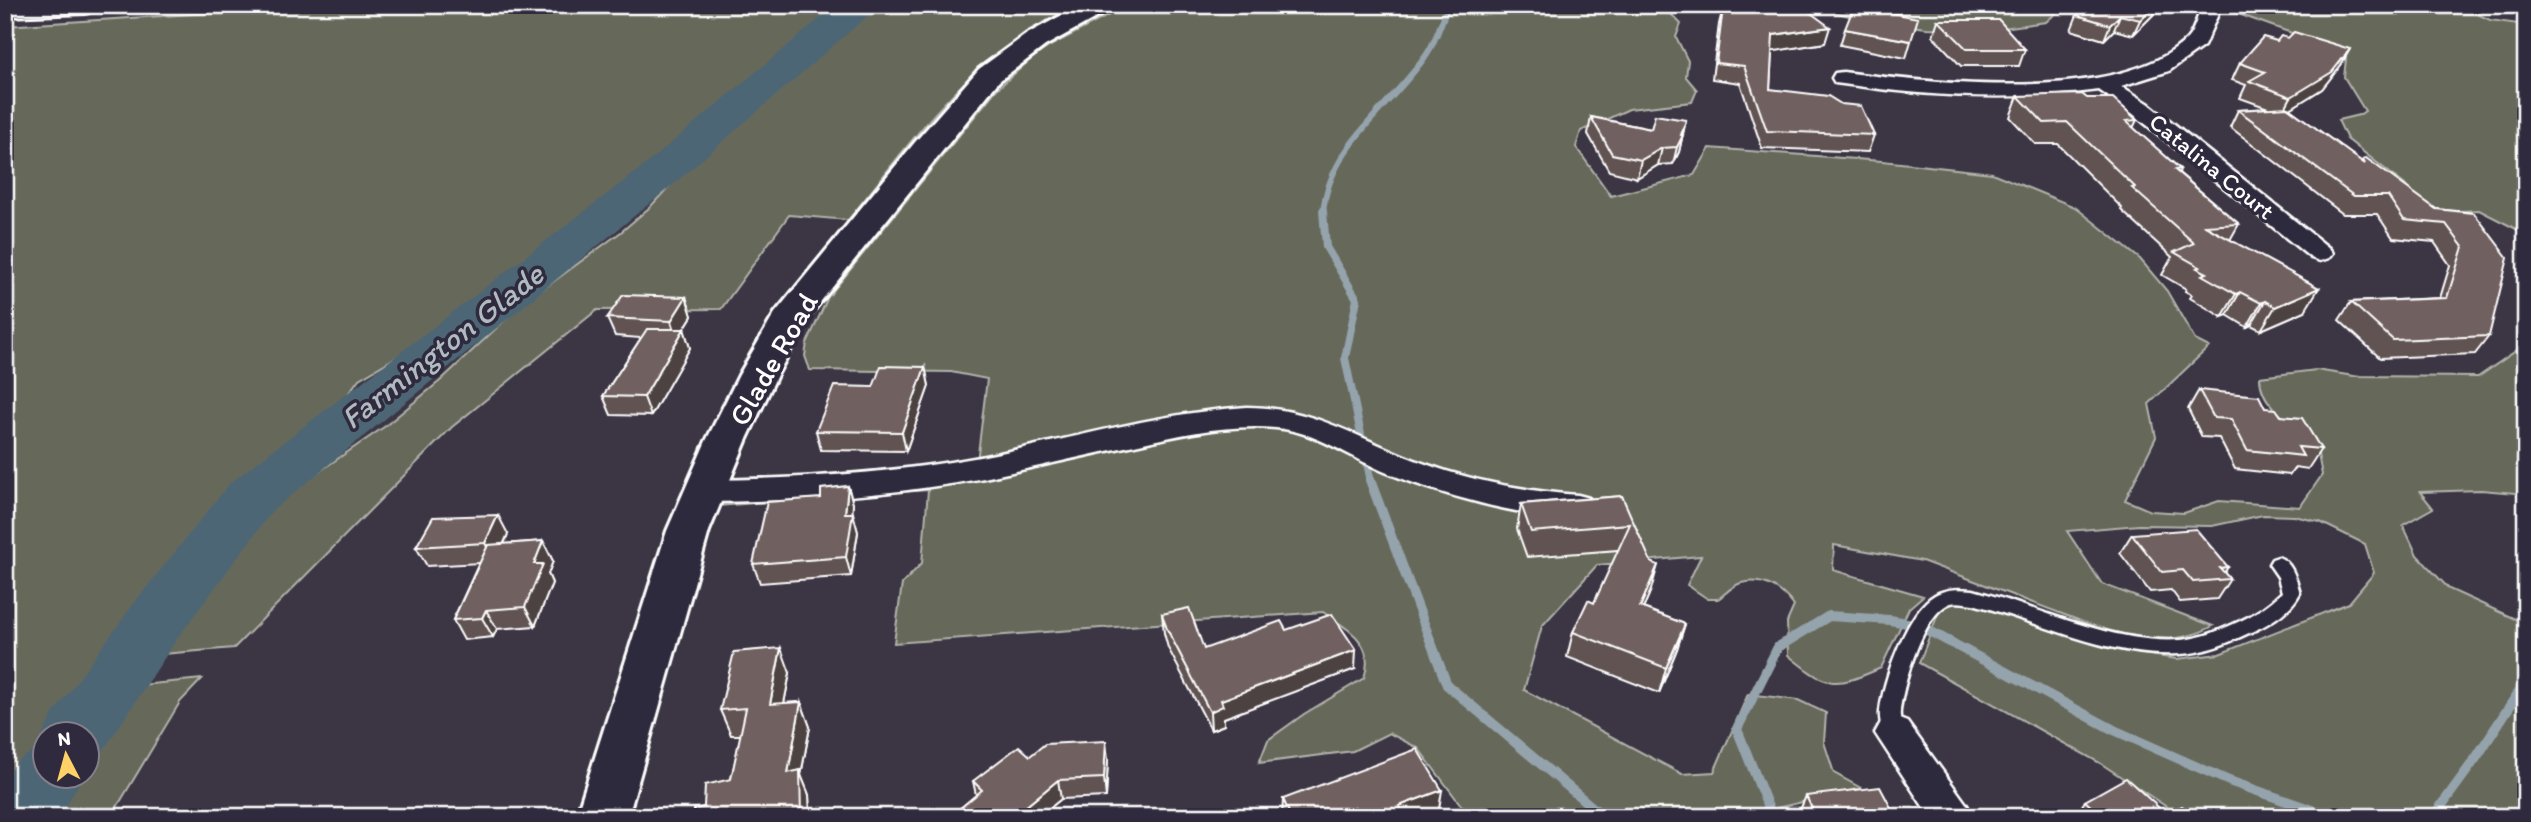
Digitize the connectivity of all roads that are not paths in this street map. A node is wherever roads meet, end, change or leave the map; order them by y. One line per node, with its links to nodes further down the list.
1 (86, 5): 4 (street)
2 (1101, 5): 8 (street, Glade Road)
3 (2212, 5): 6 (street)
4 (5, 8)
5 (1843, 78): 6 (street)
6 (2103, 83): 7 (street, Catalina Court)
7 (2320, 253)
8 (704, 491): 9 (street); 12 (street, Glade Road)
9 (1578, 506)
10 (2278, 564): 11 (lane)
11 (1894, 733): 13 (street)
12 (602, 817)
13 (1953, 817)

